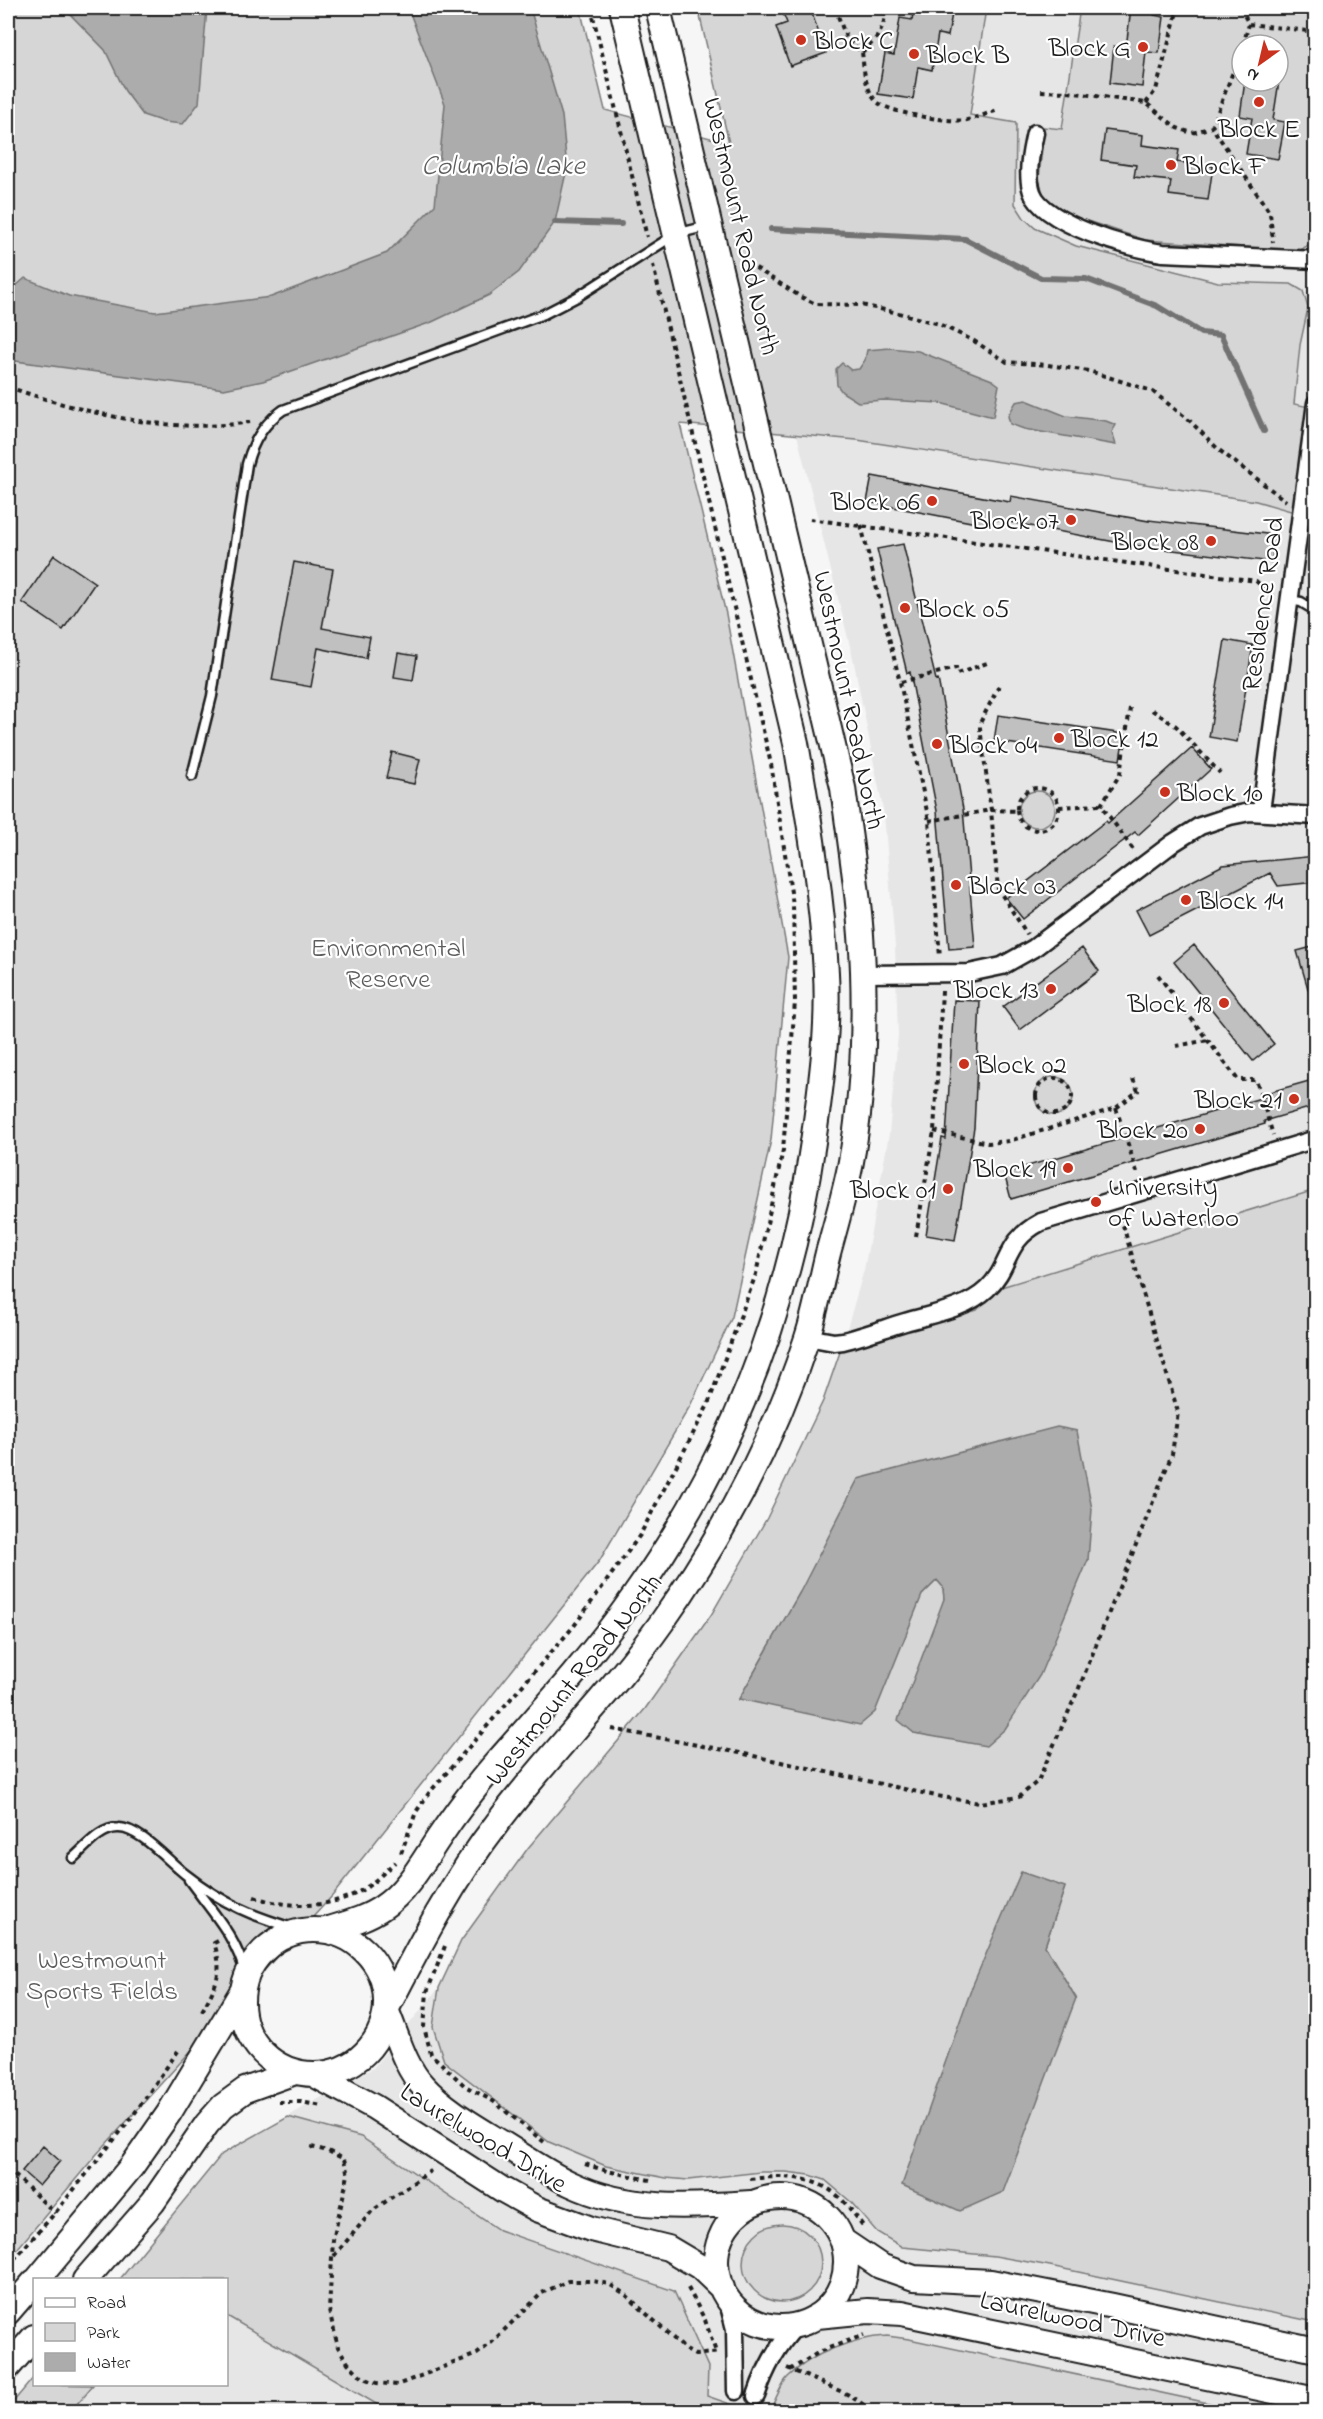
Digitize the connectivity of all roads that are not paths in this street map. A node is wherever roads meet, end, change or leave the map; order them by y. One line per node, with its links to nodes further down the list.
1 (622, 8): 5 (main road, Westmount Road North)
2 (658, 8): 4 (main road, Westmount Road North)
3 (1035, 133): 6 (street)
4 (711, 225): 5 (lane); 13 (main road, Westmount Road North)
5 (676, 234): 10 (lane); 19 (main road, Westmount Road North)
6 (1316, 260)
7 (1316, 403): 8 (street, Residence Road)
8 (1288, 605): 9 (lane); 11 (street, Residence Road)
9 (1316, 611)
10 (192, 776)
11 (1261, 812): 12 (street); 13 (street)
12 (1316, 816)
13 (863, 974): 15 (main road, Westmount Road North)
14 (1316, 1139): 15 (street)
15 (807, 1337): 21 (main road, Westmount Road North)
16 (73, 1858): 17 (lane)
17 (186, 1875): 18 (lane); 20 (lane)
18 (300, 1930): 19 (main road); 20 (main road)
19 (326, 1930): 21 (main road)
20 (244, 1983): 22 (main road); 25 (main road)
21 (387, 2010): 22 (main road); 23 (main road, Laurelwood Drive)
22 (304, 2073): 26 (main road); 28 (main road, Laurelwood Drive)
23 (748, 2191): 24 (main road); 28 (main road)
24 (843, 2241): 30 (main road); 32 (main road, Laurelwood Drive)
25 (39, 2278)
26 (87, 2278)
27 (33, 2284): 29 (main road)
28 (725, 2295): 30 (main road); 34 (street)
29 (8, 2312)
30 (807, 2320): 35 (street); 36 (main road, Laurelwood Drive)
31 (33, 2338): 33 (main road)
32 (1316, 2350)
33 (8, 2367)
34 (736, 2391)
35 (756, 2396)
36 (1316, 2400)

